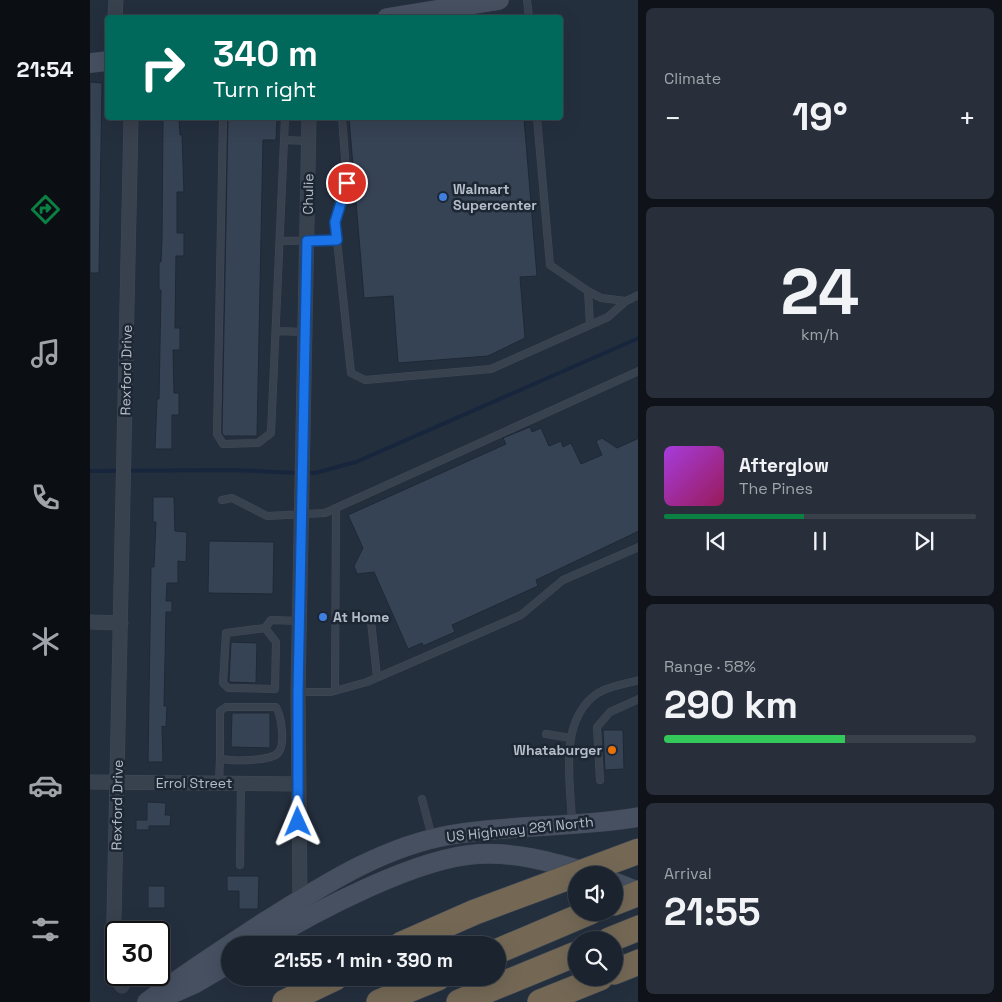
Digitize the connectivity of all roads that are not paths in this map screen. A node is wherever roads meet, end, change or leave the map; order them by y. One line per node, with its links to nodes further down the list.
1 (116, 0): 4 (street)
2 (499, 0): 5 (main road)
3 (527, 0): 6 (lane)
4 (115, 15)
5 (406, 15)
6 (529, 15)
7 (105, 61): 8 (main road)
8 (90, 63)
9 (131, 120): 34 (street, Rexford Drive)
10 (223, 120): 24 (lane)
11 (285, 120): 15 (lane)
12 (309, 120): 16 (street, Chulie)
13 (342, 120): 17 (lane)
14 (537, 120): 20 (lane)
15 (284, 140): 16 (lane); 18 (lane)
16 (309, 141): 19 (street, Chulie)
17 (337, 240): 19 (lane); 23 (lane)
18 (280, 241): 19 (lane); 24 (lane)
19 (307, 241): 25 (street, Chulie)
20 (588, 291): 22 (lane); 23 (lane)
21 (638, 295): 22 (lane)
22 (626, 301): 23 (lane)
23 (590, 324)
24 (276, 331): 25 (lane)
25 (305, 332): 29 (street, Chulie)
26 (638, 371): 28 (lane)
27 (222, 500): 29 (lane)
28 (336, 508): 29 (lane); 38 (lane)
29 (302, 515): 31 (street, Chulie)
30 (638, 546): 36 (lane)
31 (299, 621): 35 (lane); 39 (street, Chulie)
32 (371, 621): 36 (lane)
33 (90, 622): 34 (street)
34 (121, 623): 48 (street, Rexford Drive)
35 (265, 628): 35 (lane)
36 (377, 677): 38 (lane)
37 (638, 680): 44 (lane)
38 (335, 691): 39 (lane)
39 (298, 692): 42 (street, Chulie)
40 (638, 699): 46 (lane)
41 (281, 728): 42 (lane); 45 (lane); 45 (lane)
42 (298, 728): 51 (street, Chulie)
43 (546, 734): 44 (lane)
44 (571, 738): 54 (lane)
45 (220, 758): 49 (lane)
46 (600, 780)
47 (90, 782): 48 (street, Errol Street)
48 (117, 782): 49 (street, Errol Street); 63 (street, Rexford Drive)
49 (220, 783): 50 (street, Errol Street)
50 (241, 783): 51 (street, Errol Street); 57 (lane)
51 (297, 784): 62 (street, Chulie)
52 (422, 799): 55 (lane)
53 (638, 817): 54 (main road, US Highway 281 North)
54 (572, 823): 55 (main road, US Highway 281 North)
55 (433, 839): 62 (main road, US Highway 281 North)
56 (638, 851): 68 (highway, bridge)
57 (240, 865)
58 (568, 868): 67 (main road)
59 (623, 886): 60 (main road)
60 (638, 892): 61 (highway)
61 (623, 899)
62 (300, 900): 77 (main road, US Highway 281 North)
63 (115, 921)
64 (569, 921): 69 (highway)
65 (638, 928): 66 (highway)
66 (623, 934)
67 (277, 936)
68 (420, 936)
69 (506, 948)
70 (568, 957): 81 (highway)
71 (638, 962): 73 (highway)
72 (221, 968): 78 (main road)
73 (623, 968)
74 (318, 986): 79 (highway)
75 (418, 986): 80 (highway)
76 (580, 986): 82 (highway)
77 (147, 1002)
78 (154, 1002)
79 (285, 1002)
80 (379, 1002)
81 (459, 1002)
82 (540, 1002)

